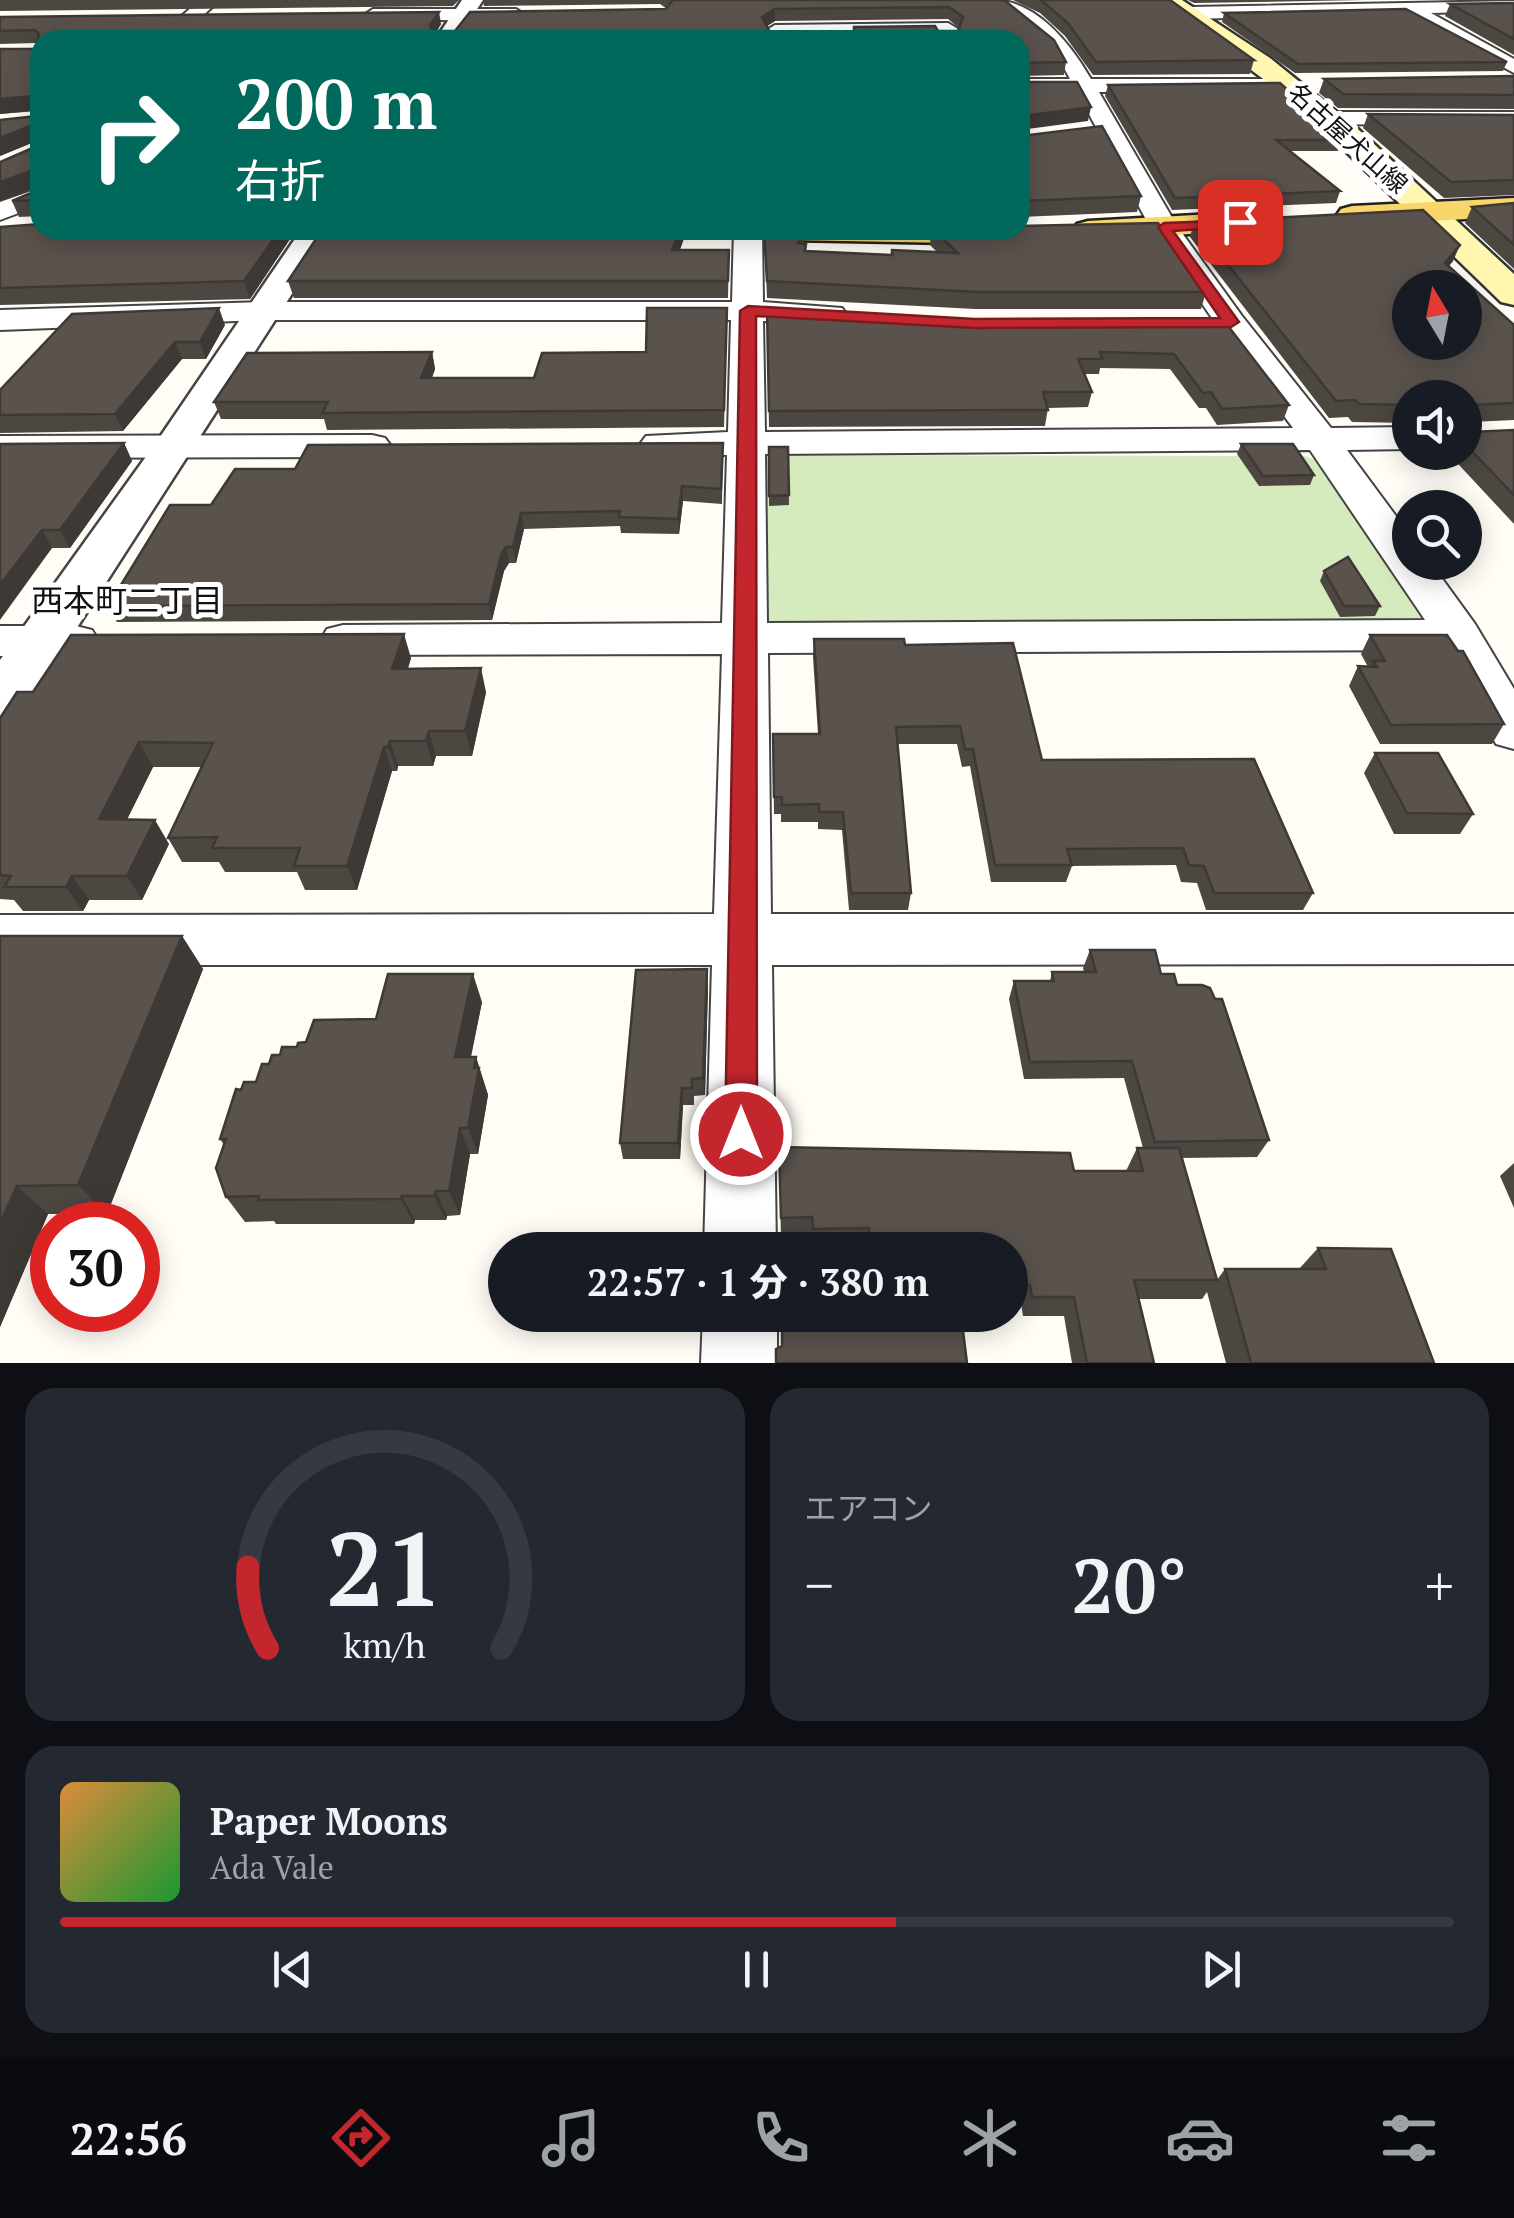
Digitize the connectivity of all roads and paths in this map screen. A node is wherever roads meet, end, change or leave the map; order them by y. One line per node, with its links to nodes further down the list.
1 (212, 0): 9 (street)
2 (1002, 0): 19 (street)
3 (1513, 2): 5 (street)
4 (876, 4): 15 (street)
5 (1400, 4): 6 (street); 16 (street)
6 (1179, 7): 18 (main road, 名古屋犬山線)
7 (468, 8): 8 (street); 11 (street); 14 (street)
8 (542, 15)
9 (192, 16): 10 (street); 12 (street); 13 (street)
10 (231, 16)
11 (347, 16)
12 (155, 17)
13 (176, 30)
14 (453, 30)
15 (873, 30)
16 (1514, 67)
17 (1322, 82): 18 (street)
18 (1285, 83): 19 (street); 21 (main road, 名古屋犬山線)
19 (1086, 85): 20 (street); 23 (street)
20 (1030, 86)
21 (1329, 119): 22 (street); 27 (main road, 名古屋犬山線)
22 (1514, 119)
23 (1110, 129): 24 (street); 29 (street)
24 (1074, 134)
25 (30, 200): 28 (street)
26 (1514, 207): 27 (main road)
27 (1429, 211): 29 (main road); 35 (main road, 名古屋犬山線)
28 (0, 212)
29 (1164, 227): 32 (main road); 40 (street)
30 (30, 230): 31 (main road)
31 (0, 232)
32 (1030, 233)
33 (310, 240): 36 (street)
34 (748, 240): 37 (street)
35 (1514, 294)
36 (264, 311): 37 (street); 39 (street); 48 (street)
37 (748, 311): 38 (street); 45 (street)
38 (862, 317)
39 (0, 320)
40 (1231, 322): 41 (street); 43 (street)
41 (1192, 323)
42 (1392, 439): 43 (street)
43 (1323, 442): 45 (street); 49 (street)
44 (628, 444): 45 (street)
45 (746, 444): 50 (street)
46 (412, 446): 48 (street)
47 (0, 447): 48 (street)
48 (175, 447): 52 (street)
49 (1459, 635): 50 (street); 55 (street)
50 (746, 639): 51 (street); 58 (street)
51 (295, 640)
52 (20, 641): 53 (street); 54 (street)
53 (118, 641)
54 (0, 702)
55 (1514, 731)
56 (1514, 939): 58 (street)
57 (0, 940): 58 (street)
58 (742, 941): 59 (street)
59 (740, 1232)
60 (740, 1332): 61 (street)
61 (739, 1363)

